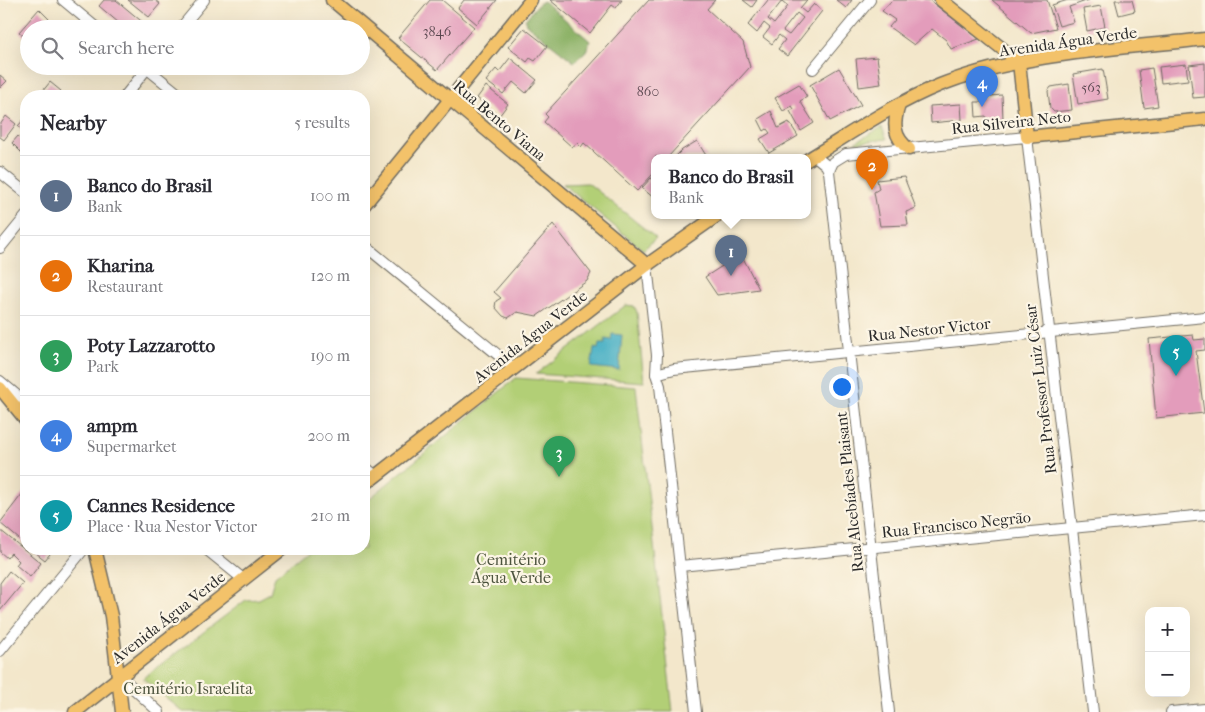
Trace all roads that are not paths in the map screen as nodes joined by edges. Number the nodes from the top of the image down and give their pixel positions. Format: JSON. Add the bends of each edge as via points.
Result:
{"nodes":[{"id":1,"x":63,"y":0,"type":"edge"},
{"id":2,"x":204,"y":0,"type":"edge"},
{"id":3,"x":332,"y":0,"type":"edge"},
{"id":4,"x":531,"y":0,"type":"edge"},
{"id":5,"x":870,"y":0,"type":"edge"},
{"id":6,"x":941,"y":0,"type":"edge"},
{"id":7,"x":87,"y":20,"type":"edge"},
{"id":8,"x":187,"y":20,"type":"edge"},
{"id":9,"x":356,"y":20,"type":"edge"},
{"id":10,"x":370,"y":32,"type":"edge"},
{"id":11,"x":1205,"y":39,"type":"edge"},
{"id":12,"x":1019,"y":62,"type":"junction"},
{"id":13,"x":813,"y":69,"type":"dead end"},
{"id":14,"x":141,"y":75,"type":"edge"},
{"id":15,"x":156,"y":75,"type":"edge"},
{"id":16,"x":130,"y":90,"type":"edge"},
{"id":17,"x":174,"y":90,"type":"edge"},
{"id":18,"x":450,"y":99,"type":"junction"},
{"id":19,"x":899,"y":105,"type":"junction"},
{"id":20,"x":1205,"y":119,"type":"edge"},
{"id":21,"x":1027,"y":137,"type":"junction"},
{"id":22,"x":909,"y":149,"type":"junction"},
{"id":23,"x":811,"y":158,"type":"edge"},
{"id":24,"x":829,"y":171,"type":"junction"},
{"id":25,"x":0,"y":172,"type":"edge"},
{"id":26,"x":20,"y":189,"type":"edge"},
{"id":27,"x":370,"y":198,"type":"edge"},
{"id":28,"x":712,"y":219,"type":"edge"},
{"id":29,"x":20,"y":223,"type":"edge"},
{"id":30,"x":0,"y":248,"type":"edge"},
{"id":31,"x":370,"y":250,"type":"edge"},
{"id":32,"x":647,"y":265,"type":"junction"},
{"id":33,"x":1205,"y":317,"type":"edge"},
{"id":34,"x":1050,"y":332,"type":"junction"},
{"id":35,"x":849,"y":352,"type":"junction"},
{"id":36,"x":514,"y":368,"type":"junction"},
{"id":37,"x":656,"y":374,"type":"junction"},
{"id":38,"x":0,"y":381,"type":"edge"},
{"id":39,"x":0,"y":388,"type":"edge"},
{"id":40,"x":20,"y":398,"type":"edge"},
{"id":41,"x":20,"y":413,"type":"edge"},
{"id":42,"x":370,"y":471,"type":"edge"},
{"id":43,"x":376,"y":476,"type":"junction"},
{"id":44,"x":370,"y":480,"type":"edge"},
{"id":45,"x":1205,"y":515,"type":"edge"},
{"id":46,"x":1072,"y":528,"type":"junction"},
{"id":47,"x":871,"y":547,"type":"junction"},
{"id":48,"x":79,"y":555,"type":"edge"},
{"id":49,"x":97,"y":555,"type":"edge"},
{"id":50,"x":213,"y":555,"type":"edge"},
{"id":51,"x":274,"y":555,"type":"edge"},
{"id":52,"x":680,"y":566,"type":"junction"},
{"id":53,"x":243,"y":579,"type":"junction"},
{"id":54,"x":0,"y":651,"type":"edge"},
{"id":55,"x":119,"y":675,"type":"junction"},
{"id":56,"x":1205,"y":709,"type":"edge"},
{"id":57,"x":75,"y":712,"type":"edge"},
{"id":58,"x":122,"y":712,"type":"edge"},
{"id":59,"x":158,"y":712,"type":"edge"},
{"id":60,"x":696,"y":712,"type":"edge"},
{"id":61,"x":889,"y":712,"type":"edge"},
{"id":62,"x":1093,"y":712,"type":"edge"},
{"id":63,"x":1171,"y":712,"type":"edge"}],
"edges":[{"from":1,"to":7,"type":"street"},
{"from":2,"to":8,"type":"street"},
{"from":3,"to":9,"type":"main road","name":"Rua Bento Viana"},
{"from":4,"to":18,"type":"main road"},
{"from":5,"to":13,"type":"street"},
{"from":6,"to":12,"type":"main road"},
{"from":10,"to":18,"type":"main road","name":"Rua Bento Viana"},
{"from":11,"to":12,"type":"main road","name":"Avenida Água Verde"},
{"from":12,"to":19,"type":"main road","name":"Avenida Água Verde","via":[[952,80]]},
{"from":12,"to":21,"type":"main road","name":"Rua Professor Luiz César"},
{"from":14,"to":16,"type":"street"},
{"from":15,"to":17,"type":"street"},
{"from":18,"to":27,"type":"main road"},
{"from":18,"to":32,"type":"main road","name":"Rua Bento Viana"},
{"from":19,"to":22,"type":"main road","via":[[895,118],[896,133]]},
{"from":19,"to":23,"type":"main road","name":"Avenida Água Verde"},
{"from":20,"to":21,"type":"main road","name":"Rua Silveira Neto"},
{"from":21,"to":22,"type":"street","name":"Rua Silveira Neto"},
{"from":21,"to":34,"type":"street","name":"Rua Professor Luiz César"},
{"from":22,"to":24,"type":"street","name":"Rua Silveira Neto","via":[[846,154],[833,162]]},
{"from":23,"to":24,"type":"street","via":[[826,165]]},
{"from":24,"to":35,"type":"street","name":"Rua Alcebíades Plaisant"},
{"from":25,"to":26,"type":"street"},
{"from":28,"to":32,"type":"main road","name":"Avenida Água Verde"},
{"from":29,"to":30,"type":"street"},
{"from":31,"to":36,"type":"street"},
{"from":32,"to":36,"type":"main road","name":"Avenida Água Verde"},
{"from":32,"to":37,"type":"street","via":[[657,355]]},
{"from":33,"to":34,"type":"street","name":"Rua Nestor Victor"},
{"from":34,"to":35,"type":"street","name":"Rua Nestor Victor"},
{"from":34,"to":46,"type":"street","name":"Rua Professor Luiz César"},
{"from":35,"to":37,"type":"street","name":"Rua Nestor Victor","via":[[674,369]]},
{"from":35,"to":47,"type":"street","name":"Rua Alcebíades Plaisant"},
{"from":36,"to":43,"type":"main road","name":"Avenida Água Verde"},
{"from":37,"to":52,"type":"street"},
{"from":38,"to":40,"type":"street"},
{"from":39,"to":41,"type":"main road"},
{"from":42,"to":43,"type":"street"},
{"from":43,"to":44,"type":"main road","name":"Avenida Água Verde"},
{"from":45,"to":46,"type":"street","name":"Rua Francisco Negrão"},
{"from":46,"to":47,"type":"street","name":"Rua Francisco Negrão"},
{"from":46,"to":62,"type":"street","name":"Rua Professor Luiz César"},
{"from":47,"to":52,"type":"street","name":"Rua Francisco Negrão"},
{"from":47,"to":61,"type":"street","name":"Rua Alcebíades Plaisant"},
{"from":48,"to":54,"type":"street"},
{"from":49,"to":55,"type":"main road","via":[[107,593]]},
{"from":50,"to":53,"type":"street"},
{"from":51,"to":53,"type":"main road","name":"Avenida Água Verde"},
{"from":52,"to":60,"type":"street"},
{"from":53,"to":55,"type":"main road","name":"Avenida Água Verde"},
{"from":55,"to":57,"type":"main road","name":"Avenida Água Verde"},
{"from":55,"to":58,"type":"main road"},
{"from":55,"to":59,"type":"street"},
{"from":56,"to":63,"type":"street"}]}
